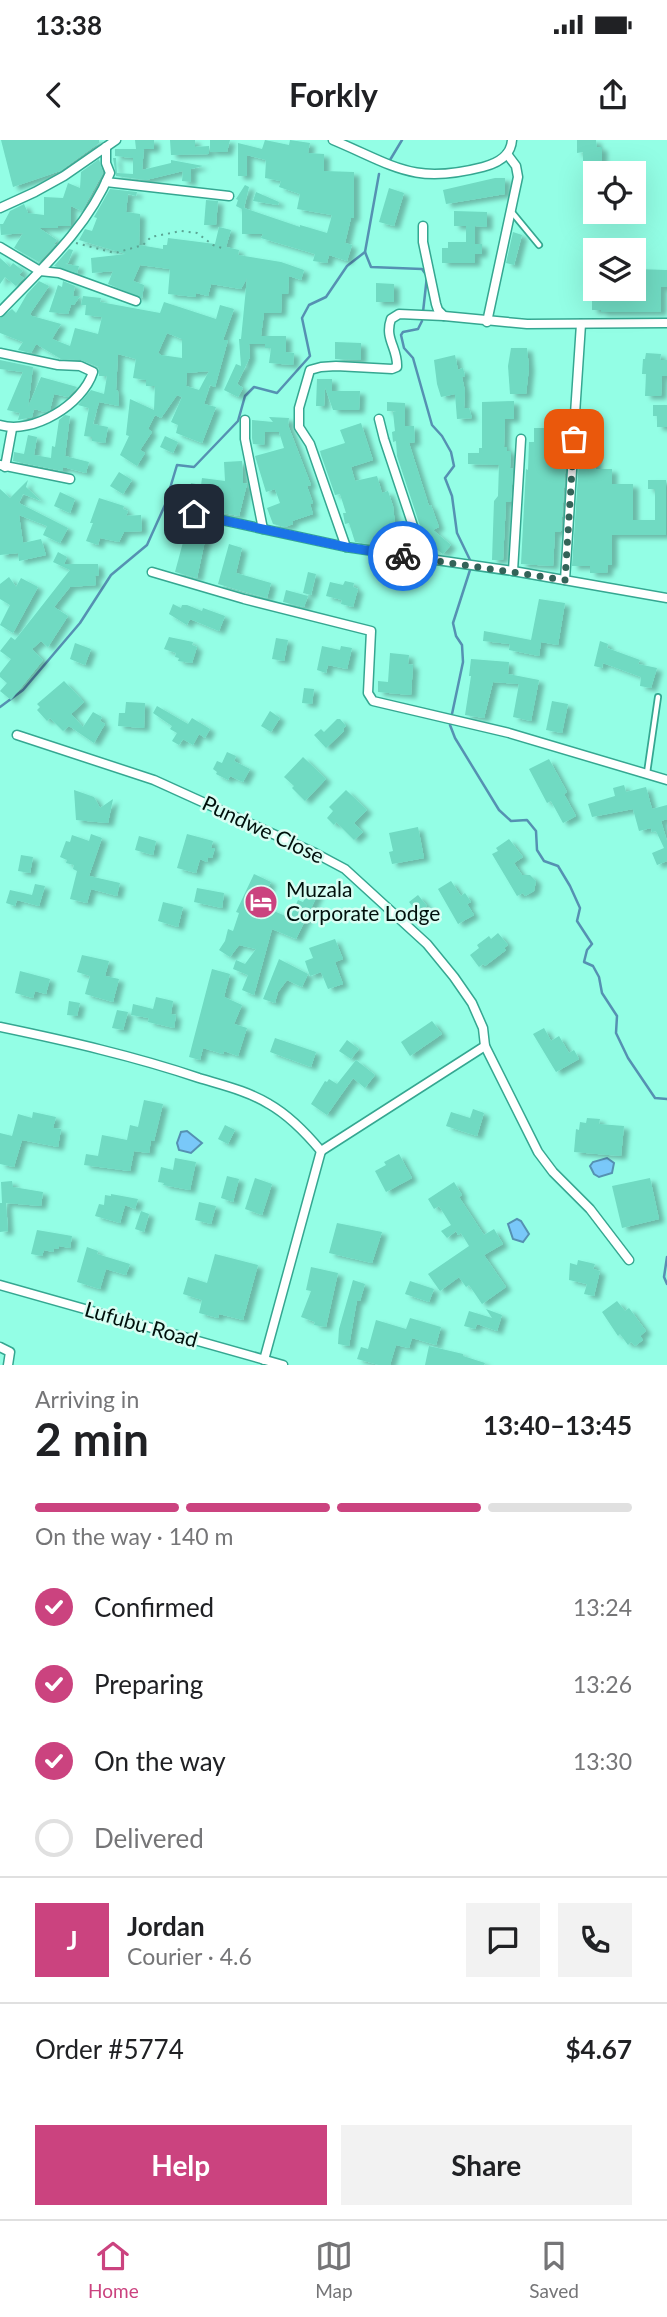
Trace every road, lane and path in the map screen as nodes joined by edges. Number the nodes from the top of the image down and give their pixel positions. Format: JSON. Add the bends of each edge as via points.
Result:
{"nodes":[{"id":1,"x":116,"y":140,"type":"edge"},
{"id":2,"x":333,"y":140,"type":"edge"},
{"id":3,"x":512,"y":140,"type":"edge"},
{"id":4,"x":106,"y":147,"type":"junction"},
{"id":5,"x":507,"y":154,"type":"junction"},
{"id":6,"x":107,"y":182,"type":"junction"},
{"id":7,"x":229,"y":196,"type":"dead end"},
{"id":8,"x":0,"y":208,"type":"edge"},
{"id":9,"x":511,"y":211,"type":"junction"},
{"id":10,"x":423,"y":226,"type":"dead end"},
{"id":11,"x":69,"y":241,"type":"junction"},
{"id":12,"x":539,"y":244,"type":"dead end"},
{"id":13,"x":0,"y":247,"type":"edge"},
{"id":14,"x":225,"y":249,"type":"dead end"},
{"id":15,"x":40,"y":271,"type":"junction"},
{"id":16,"x":136,"y":301,"type":"dead end"},
{"id":17,"x":0,"y":312,"type":"edge"},
{"id":18,"x":444,"y":316,"type":"junction"},
{"id":19,"x":487,"y":322,"type":"junction"},
{"id":20,"x":667,"y":323,"type":"edge"},
{"id":21,"x":581,"y":324,"type":"junction"},
{"id":22,"x":0,"y":353,"type":"edge"},
{"id":23,"x":575,"y":414,"type":"dead end"},
{"id":24,"x":379,"y":419,"type":"dead end"},
{"id":25,"x":245,"y":420,"type":"dead end"},
{"id":26,"x":0,"y":425,"type":"edge"},
{"id":27,"x":12,"y":429,"type":"junction"},
{"id":28,"x":522,"y":439,"type":"dead end"},
{"id":29,"x":574,"y":439,"type":"dead end"},
{"id":30,"x":3,"y":466,"type":"edge"},
{"id":31,"x":70,"y":479,"type":"dead end"},
{"id":32,"x":171,"y":509,"type":"dead end"},
{"id":33,"x":263,"y":529,"type":"junction"},
{"id":34,"x":346,"y":547,"type":"junction"},
{"id":35,"x":424,"y":559,"type":"junction"},
{"id":36,"x":513,"y":571,"type":"junction"},
{"id":37,"x":152,"y":572,"type":"dead end"},
{"id":38,"x":565,"y":580,"type":"junction"},
{"id":39,"x":667,"y":598,"type":"edge"},
{"id":40,"x":658,"y":697,"type":"dead end"},
{"id":41,"x":17,"y":734,"type":"dead end"},
{"id":42,"x":647,"y":773,"type":"junction"},
{"id":43,"x":667,"y":780,"type":"edge"},
{"id":44,"x":0,"y":1027,"type":"edge"},
{"id":45,"x":485,"y":1046,"type":"junction"},
{"id":46,"x":321,"y":1151,"type":"junction"},
{"id":47,"x":629,"y":1260,"type":"dead end"},
{"id":48,"x":0,"y":1284,"type":"edge"},
{"id":49,"x":0,"y":1347,"type":"edge"},
{"id":50,"x":264,"y":1360,"type":"junction"},
{"id":51,"x":8,"y":1365,"type":"edge"},
{"id":52,"x":283,"y":1365,"type":"edge"}],
"edges":[{"from":1,"to":4,"type":"street"},
{"from":2,"to":5,"type":"street","via":[[395,168],[438,176],[492,164]]},
{"from":3,"to":5,"type":"street"},
{"from":4,"to":6,"type":"street"},
{"from":4,"to":8,"type":"street","via":[[64,176]]},
{"from":5,"to":9,"type":"street","via":[[518,172]]},
{"from":6,"to":7,"type":"street"},
{"from":6,"to":11,"type":"street"},
{"from":9,"to":12,"type":"lane"},
{"from":9,"to":19,"type":"street"},
{"from":10,"to":18,"type":"street","via":[[436,304]]},
{"from":11,"to":14,"type":"path","via":[[115,253],[143,245],[151,237],[181,231],[197,233]]},
{"from":11,"to":15,"type":"street"},
{"from":13,"to":15,"type":"street"},
{"from":15,"to":16,"type":"street","via":[[59,273]]},
{"from":15,"to":17,"type":"street"},
{"from":18,"to":19,"type":"street"},
{"from":18,"to":34,"type":"street","via":[[399,314],[391,319],[387,330],[397,367],[310,370],[299,408],[299,427],[310,444]]},
{"from":19,"to":21,"type":"street"},
{"from":20,"to":21,"type":"street"},
{"from":21,"to":23,"type":"street"},
{"from":22,"to":27,"type":"street","via":[[93,372],[82,394],[61,409],[40,422]]},
{"from":24,"to":35,"type":"street"},
{"from":25,"to":33,"type":"street"},
{"from":26,"to":27,"type":"street"},
{"from":27,"to":30,"type":"street"},
{"from":28,"to":36,"type":"street"},
{"from":29,"to":38,"type":"street"},
{"from":30,"to":31,"type":"street"},
{"from":32,"to":33,"type":"street"},
{"from":33,"to":34,"type":"street"},
{"from":34,"to":35,"type":"street"},
{"from":35,"to":36,"type":"street"},
{"from":36,"to":38,"type":"street"},
{"from":37,"to":42,"type":"street","via":[[371,631],[368,692],[373,701],[509,733]]},
{"from":38,"to":39,"type":"street"},
{"from":40,"to":42,"type":"lane"},
{"from":41,"to":45,"type":"street","name":"Pundwe Close","via":[[154,780],[345,869],[427,944],[454,977],[472,1003]]},
{"from":42,"to":43,"type":"street"},
{"from":44,"to":46,"type":"street","via":[[167,1067],[243,1092],[285,1114]]},
{"from":45,"to":46,"type":"street"},
{"from":45,"to":47,"type":"street","name":"Pundwe Close","via":[[538,1152]]},
{"from":46,"to":50,"type":"street"},
{"from":48,"to":50,"type":"street","name":"Lufubu Road"},
{"from":49,"to":51,"type":"street","via":[[10,1352]]},
{"from":50,"to":52,"type":"street","name":"Lufubu Road"}]}
